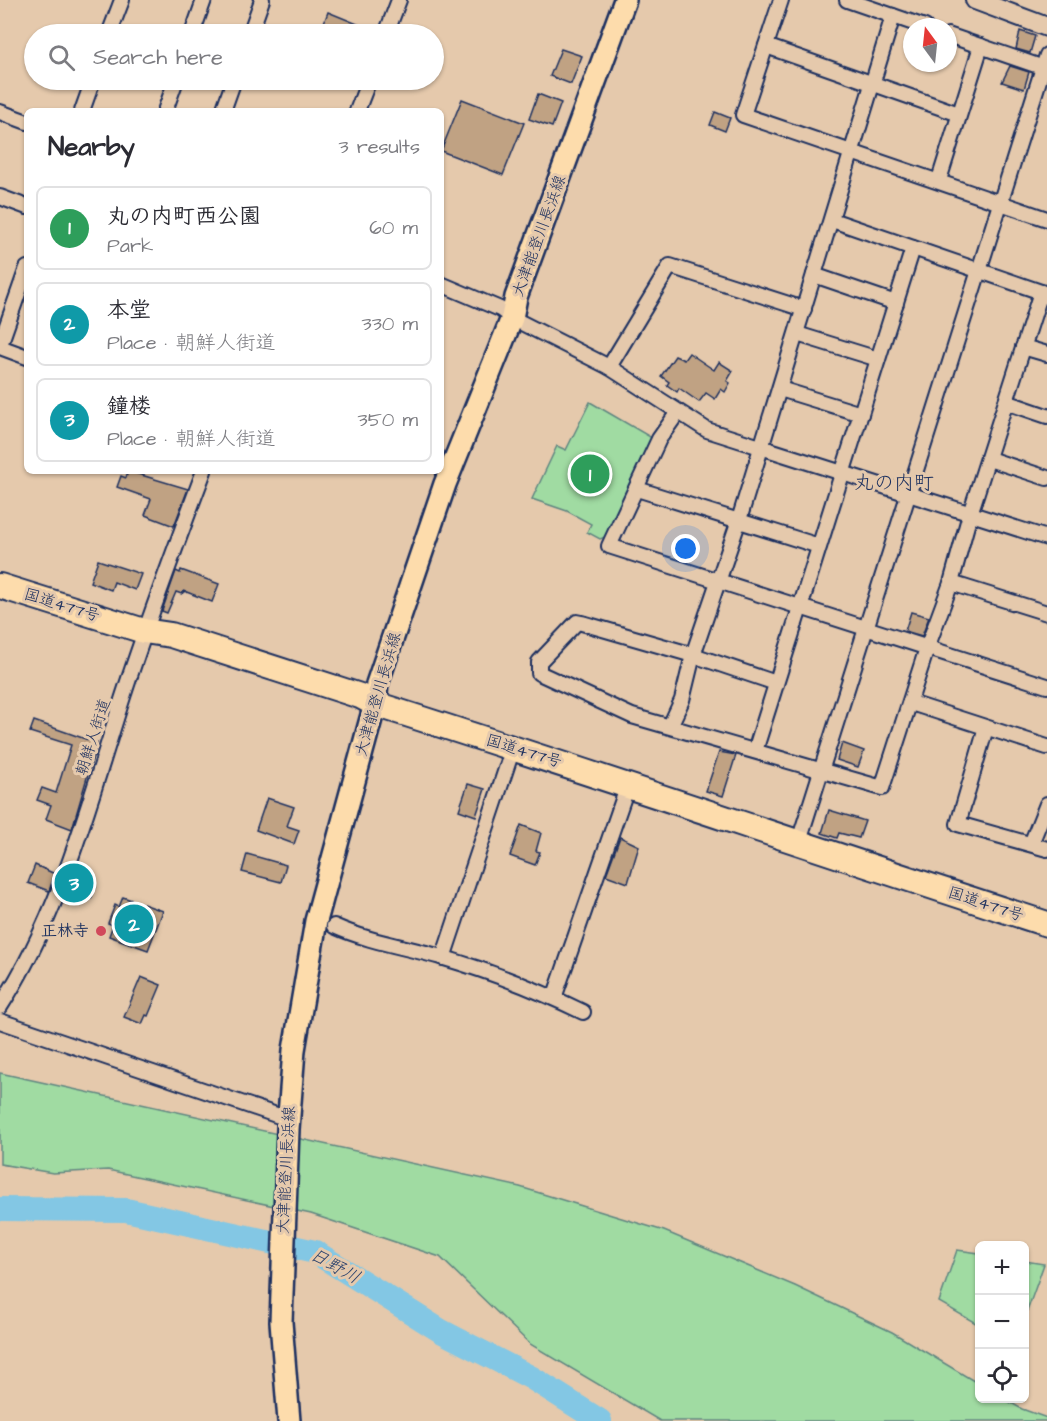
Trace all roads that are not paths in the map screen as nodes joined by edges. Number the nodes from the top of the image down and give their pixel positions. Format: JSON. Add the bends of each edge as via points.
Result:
{"nodes":[{"id":1,"x":122,"y":0,"type":"edge"},
{"id":2,"x":204,"y":0,"type":"edge"},
{"id":3,"x":262,"y":0,"type":"edge"},
{"id":4,"x":399,"y":0,"type":"edge"},
{"id":5,"x":625,"y":0,"type":"edge"},
{"id":6,"x":781,"y":0,"type":"edge"},
{"id":7,"x":847,"y":0,"type":"edge"},
{"id":8,"x":975,"y":0,"type":"edge"},
{"id":9,"x":893,"y":16,"type":"junction"},
{"id":10,"x":903,"y":19,"type":"edge"},
{"id":11,"x":113,"y":24,"type":"edge"},
{"id":12,"x":196,"y":24,"type":"edge"},
{"id":13,"x":254,"y":24,"type":"edge"},
{"id":14,"x":390,"y":24,"type":"edge"},
{"id":15,"x":1047,"y":27,"type":"edge"},
{"id":16,"x":957,"y":38,"type":"edge"},
{"id":17,"x":766,"y":46,"type":"junction"},
{"id":18,"x":981,"y":46,"type":"junction"},
{"id":19,"x":1046,"y":64,"type":"edge"},
{"id":20,"x":873,"y":84,"type":"junction"},
{"id":21,"x":89,"y":90,"type":"edge"},
{"id":22,"x":172,"y":90,"type":"edge"},
{"id":23,"x":230,"y":90,"type":"edge"},
{"id":24,"x":365,"y":90,"type":"edge"},
{"id":25,"x":83,"y":108,"type":"edge"},
{"id":26,"x":166,"y":108,"type":"edge"},
{"id":27,"x":224,"y":108,"type":"edge"},
{"id":28,"x":358,"y":108,"type":"edge"},
{"id":29,"x":0,"y":112,"type":"edge"},
{"id":30,"x":959,"y":114,"type":"junction"},
{"id":31,"x":24,"y":121,"type":"edge"},
{"id":32,"x":853,"y":153,"type":"junction"},
{"id":33,"x":939,"y":180,"type":"junction"},
{"id":34,"x":0,"y":197,"type":"edge"},
{"id":35,"x":1000,"y":202,"type":"junction"},
{"id":36,"x":24,"y":206,"type":"edge"},
{"id":37,"x":1047,"y":219,"type":"edge"},
{"id":38,"x":832,"y":220,"type":"junction"},
{"id":39,"x":914,"y":248,"type":"junction"},
{"id":40,"x":980,"y":269,"type":"junction"},
{"id":41,"x":814,"y":275,"type":"junction"},
{"id":42,"x":24,"y":277,"type":"edge"},
{"id":43,"x":444,"y":285,"type":"edge"},
{"id":44,"x":1044,"y":293,"type":"edge"},
{"id":45,"x":896,"y":303,"type":"junction"},
{"id":46,"x":804,"y":309,"type":"junction"},
{"id":47,"x":512,"y":318,"type":"junction"},
{"id":48,"x":797,"y":334,"type":"junction"},
{"id":49,"x":0,"y":346,"type":"edge"},
{"id":50,"x":1023,"y":347,"type":"junction"},
{"id":51,"x":1047,"y":354,"type":"edge"},
{"id":52,"x":24,"y":356,"type":"edge"},
{"id":53,"x":878,"y":359,"type":"junction"},
{"id":54,"x":609,"y":367,"type":"junction"},
{"id":55,"x":780,"y":389,"type":"junction"},
{"id":56,"x":1006,"y":402,"type":"junction"},
{"id":57,"x":678,"y":412,"type":"junction"},
{"id":58,"x":861,"y":414,"type":"junction"},
{"id":59,"x":1047,"y":416,"type":"edge"},
{"id":60,"x":760,"y":448,"type":"junction"},
{"id":61,"x":989,"y":459,"type":"junction"},
{"id":62,"x":203,"y":474,"type":"edge"},
{"id":63,"x":843,"y":475,"type":"junction"},
{"id":64,"x":1047,"y":478,"type":"edge"},
{"id":65,"x":638,"y":489,"type":"junction"},
{"id":66,"x":909,"y":494,"type":"junction"},
{"id":67,"x":970,"y":514,"type":"junction"},
{"id":68,"x":739,"y":520,"type":"junction"},
{"id":69,"x":1047,"y":538,"type":"edge"},
{"id":70,"x":819,"y":546,"type":"junction"},
{"id":71,"x":718,"y":581,"type":"junction"},
{"id":72,"x":951,"y":583,"type":"junction"},
{"id":73,"x":0,"y":586,"type":"edge"},
{"id":74,"x":801,"y":609,"type":"junction"},
{"id":75,"x":1047,"y":613,"type":"edge"},
{"id":76,"x":866,"y":629,"type":"junction"},
{"id":77,"x":144,"y":632,"type":"junction"},
{"id":78,"x":927,"y":648,"type":"junction"},
{"id":79,"x":693,"y":655,"type":"junction"},
{"id":80,"x":776,"y":683,"type":"junction"},
{"id":81,"x":1047,"y":686,"type":"edge"},
{"id":82,"x":911,"y":703,"type":"junction"},
{"id":83,"x":375,"y":704,"type":"junction"},
{"id":84,"x":670,"y":726,"type":"junction"},
{"id":85,"x":986,"y":728,"type":"junction"},
{"id":86,"x":1047,"y":747,"type":"edge"},
{"id":87,"x":513,"y":748,"type":"junction"},
{"id":88,"x":756,"y":750,"type":"junction"},
{"id":89,"x":822,"y":771,"type":"junction"},
{"id":90,"x":628,"y":785,"type":"junction"},
{"id":91,"x":1047,"y":804,"type":"edge"},
{"id":92,"x":798,"y":844,"type":"junction"},
{"id":93,"x":1032,"y":844,"type":"junction"},
{"id":94,"x":1047,"y":849,"type":"edge"},
{"id":95,"x":1047,"y":924,"type":"edge"},
{"id":96,"x":334,"y":926,"type":"dead end"},
{"id":97,"x":443,"y":958,"type":"junction"},
{"id":98,"x":554,"y":998,"type":"junction"},
{"id":99,"x":0,"y":1007,"type":"edge"},
{"id":100,"x":583,"y":1012,"type":"dead end"},
{"id":101,"x":0,"y":1021,"type":"edge"},
{"id":102,"x":288,"y":1124,"type":"junction"},
{"id":103,"x":289,"y":1421,"type":"edge"}],
"edges":[{"from":1,"to":11,"type":"street"},
{"from":2,"to":12,"type":"street"},
{"from":3,"to":13,"type":"street"},
{"from":4,"to":14,"type":"street"},
{"from":5,"to":47,"type":"main road","name":"大津能登川長浜線","via":[[516,297]]},
{"from":6,"to":17,"type":"street"},
{"from":7,"to":9,"type":"street"},
{"from":8,"to":15,"type":"street"},
{"from":9,"to":10,"type":"street"},
{"from":9,"to":20,"type":"street"},
{"from":16,"to":18,"type":"street"},
{"from":17,"to":20,"type":"street"},
{"from":17,"to":32,"type":"street","via":[[743,115]]},
{"from":18,"to":19,"type":"street"},
{"from":18,"to":30,"type":"street"},
{"from":19,"to":35,"type":"street"},
{"from":20,"to":30,"type":"street"},
{"from":20,"to":32,"type":"street"},
{"from":21,"to":25,"type":"street"},
{"from":22,"to":26,"type":"street"},
{"from":23,"to":27,"type":"street"},
{"from":24,"to":28,"type":"street"},
{"from":29,"to":31,"type":"street"},
{"from":30,"to":33,"type":"street"},
{"from":32,"to":33,"type":"street"},
{"from":32,"to":38,"type":"street"},
{"from":33,"to":35,"type":"street"},
{"from":34,"to":36,"type":"street"},
{"from":35,"to":37,"type":"street"},
{"from":35,"to":40,"type":"street"},
{"from":38,"to":39,"type":"street"},
{"from":38,"to":41,"type":"street"},
{"from":39,"to":40,"type":"street"},
{"from":39,"to":45,"type":"street"},
{"from":40,"to":44,"type":"street"},
{"from":40,"to":66,"type":"street"},
{"from":41,"to":45,"type":"street"},
{"from":41,"to":46,"type":"street"},
{"from":42,"to":49,"type":"street"},
{"from":43,"to":47,"type":"street"},
{"from":44,"to":50,"type":"street"},
{"from":45,"to":53,"type":"street"},
{"from":46,"to":48,"type":"street"},
{"from":46,"to":54,"type":"street","via":[[670,266]]},
{"from":47,"to":54,"type":"street"},
{"from":47,"to":83,"type":"main road","name":"大津能登川長浜線","via":[[445,484],[377,684]]},
{"from":48,"to":53,"type":"street"},
{"from":48,"to":55,"type":"street"},
{"from":49,"to":52,"type":"street"},
{"from":50,"to":51,"type":"street"},
{"from":50,"to":56,"type":"street"},
{"from":53,"to":58,"type":"street"},
{"from":54,"to":57,"type":"street"},
{"from":55,"to":58,"type":"street"},
{"from":55,"to":60,"type":"street"},
{"from":56,"to":59,"type":"street"},
{"from":56,"to":61,"type":"street"},
{"from":57,"to":60,"type":"street","via":[[707,430]]},
{"from":57,"to":65,"type":"street","via":[[659,439]]},
{"from":58,"to":63,"type":"street"},
{"from":60,"to":63,"type":"street"},
{"from":60,"to":68,"type":"street"},
{"from":61,"to":64,"type":"street"},
{"from":61,"to":67,"type":"street"},
{"from":62,"to":77,"type":"street","name":"朝鮮人街道"},
{"from":63,"to":66,"type":"street"},
{"from":63,"to":70,"type":"street"},
{"from":65,"to":68,"type":"street"},
{"from":65,"to":71,"type":"street","via":[[609,546]]},
{"from":66,"to":67,"type":"street"},
{"from":66,"to":76,"type":"street"},
{"from":67,"to":69,"type":"street"},
{"from":67,"to":72,"type":"street"},
{"from":68,"to":70,"type":"street"},
{"from":68,"to":71,"type":"street"},
{"from":70,"to":74,"type":"street"},
{"from":71,"to":74,"type":"street"},
{"from":71,"to":79,"type":"street"},
{"from":72,"to":75,"type":"street"},
{"from":72,"to":78,"type":"street"},
{"from":73,"to":77,"type":"highway","name":"国道477号"},
{"from":74,"to":76,"type":"street"},
{"from":74,"to":80,"type":"street"},
{"from":76,"to":78,"type":"street"},
{"from":76,"to":89,"type":"street"},
{"from":77,"to":83,"type":"highway","name":"国道477号","via":[[182,639]]},
{"from":77,"to":99,"type":"street","name":"朝鮮人街道","via":[[59,891]]},
{"from":78,"to":81,"type":"street"},
{"from":78,"to":82,"type":"street"},
{"from":79,"to":80,"type":"street"},
{"from":79,"to":84,"type":"street","via":[[682,700]]},
{"from":79,"to":84,"type":"street","via":[[577,622],[539,662],[539,674],[632,716]]},
{"from":80,"to":88,"type":"street"},
{"from":82,"to":85,"type":"street"},
{"from":82,"to":89,"type":"street","via":[[882,788]]},
{"from":83,"to":87,"type":"highway","name":"国道477号"},
{"from":83,"to":102,"type":"main road","name":"大津能登川長浜線","via":[[316,921],[294,1050]]},
{"from":84,"to":88,"type":"street"},
{"from":85,"to":86,"type":"street"},
{"from":85,"to":93,"type":"street","via":[[958,824]]},
{"from":87,"to":90,"type":"highway","name":"国道477号"},
{"from":87,"to":97,"type":"street"},
{"from":88,"to":89,"type":"street"},
{"from":89,"to":92,"type":"street"},
{"from":90,"to":92,"type":"highway","name":"国道477号"},
{"from":90,"to":98,"type":"street"},
{"from":91,"to":93,"type":"street"},
{"from":92,"to":95,"type":"highway","name":"国道477号"},
{"from":93,"to":94,"type":"street"},
{"from":96,"to":97,"type":"street"},
{"from":97,"to":98,"type":"street"},
{"from":98,"to":100,"type":"street"},
{"from":101,"to":102,"type":"street"},
{"from":102,"to":103,"type":"main road","name":"大津能登川長浜線","via":[[281,1322]]}]}
